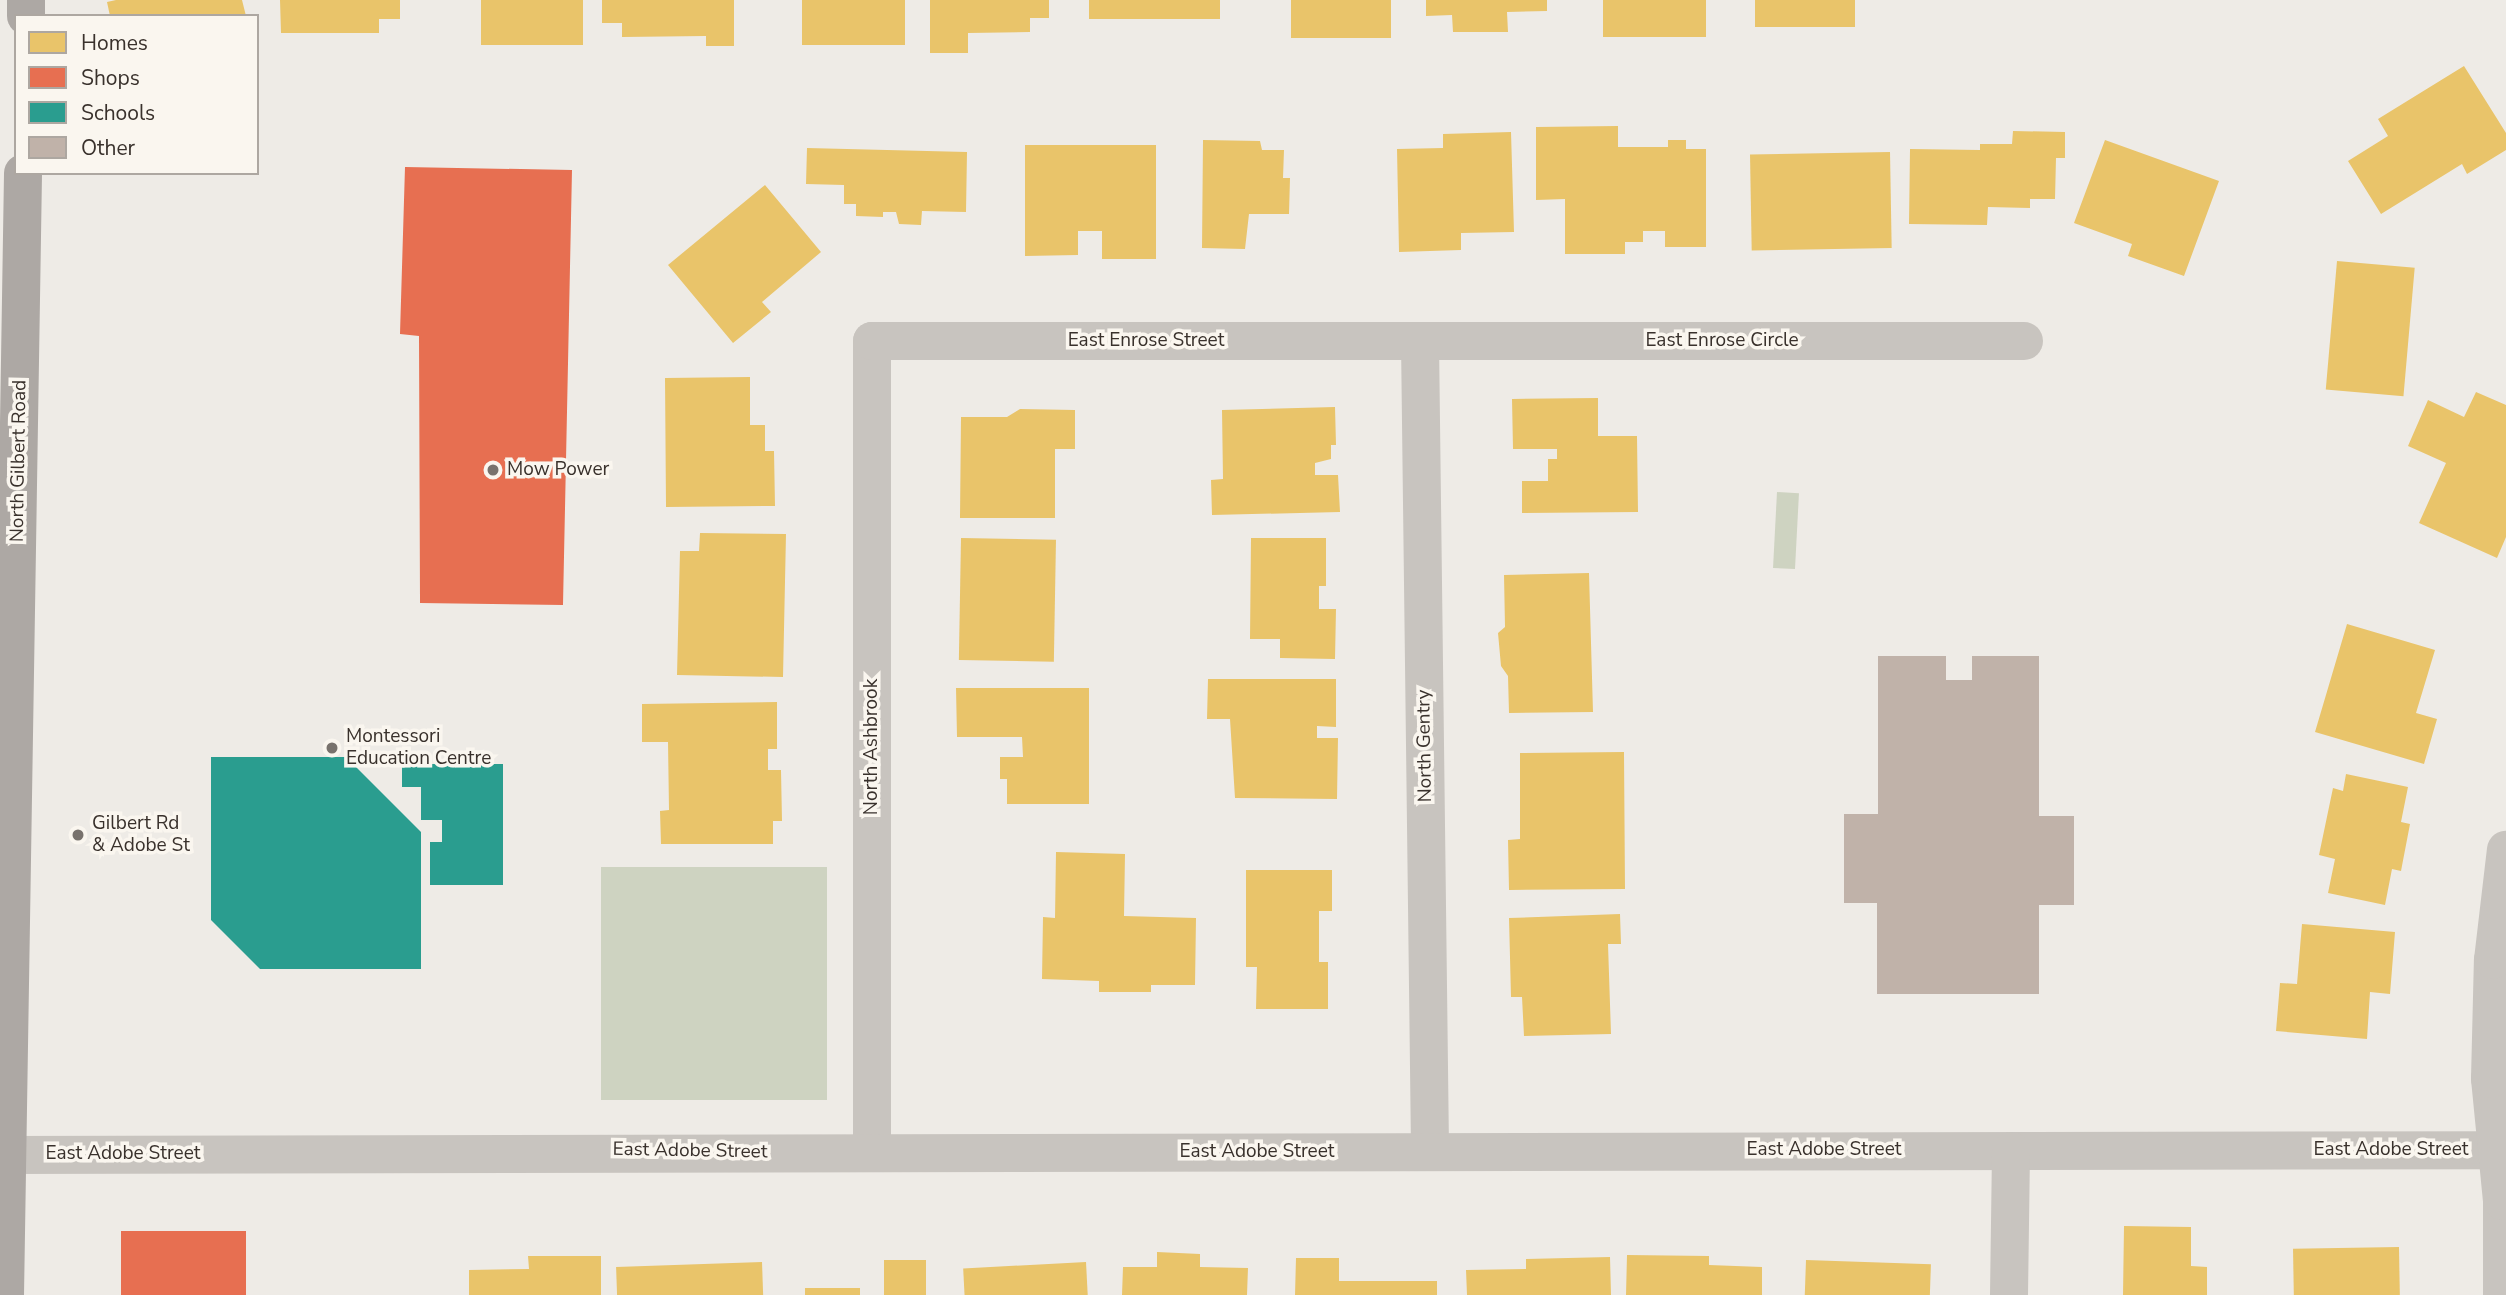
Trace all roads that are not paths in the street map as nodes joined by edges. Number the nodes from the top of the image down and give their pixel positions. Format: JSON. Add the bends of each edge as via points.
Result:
{"nodes":[{"id":1,"x":16,"y":184,"type":"edge"},
{"id":2,"x":872,"y":341,"type":"joint"},
{"id":3,"x":1420,"y":341,"type":"junction"},
{"id":4,"x":2024,"y":341,"type":"dead end"},
{"id":5,"x":2506,"y":850,"type":"edge"},
{"id":6,"x":2501,"y":1150,"type":"edge"},
{"id":7,"x":2011,"y":1151,"type":"junction"},
{"id":8,"x":1430,"y":1152,"type":"junction"},
{"id":9,"x":872,"y":1153,"type":"junction"},
{"id":10,"x":4,"y":1155,"type":"edge"},
{"id":11,"x":5,"y":1295,"type":"edge"},
{"id":12,"x":2008,"y":1295,"type":"edge"},
{"id":13,"x":2502,"y":1295,"type":"edge"}],
"edges":[{"from":1,"to":10,"type":"main road","name":"North Gilbert Road"},
{"from":2,"to":3,"type":"street","name":"East Enrose Street"},
{"from":2,"to":9,"type":"street","name":"North Ashbrook"},
{"from":3,"to":4,"type":"street","name":"East Enrose Circle"},
{"from":3,"to":8,"type":"street","name":"North Gentry"},
{"from":5,"to":6,"type":"street","via":[[2493,960],[2490,1079]]},
{"from":6,"to":7,"type":"street","name":"East Adobe Street"},
{"from":6,"to":13,"type":"street"},
{"from":7,"to":8,"type":"street","name":"East Adobe Street"},
{"from":7,"to":12,"type":"street"},
{"from":8,"to":9,"type":"street","name":"East Adobe Street"},
{"from":9,"to":10,"type":"street","name":"East Adobe Street"},
{"from":10,"to":11,"type":"main road","name":"North Gilbert Road"}]}
